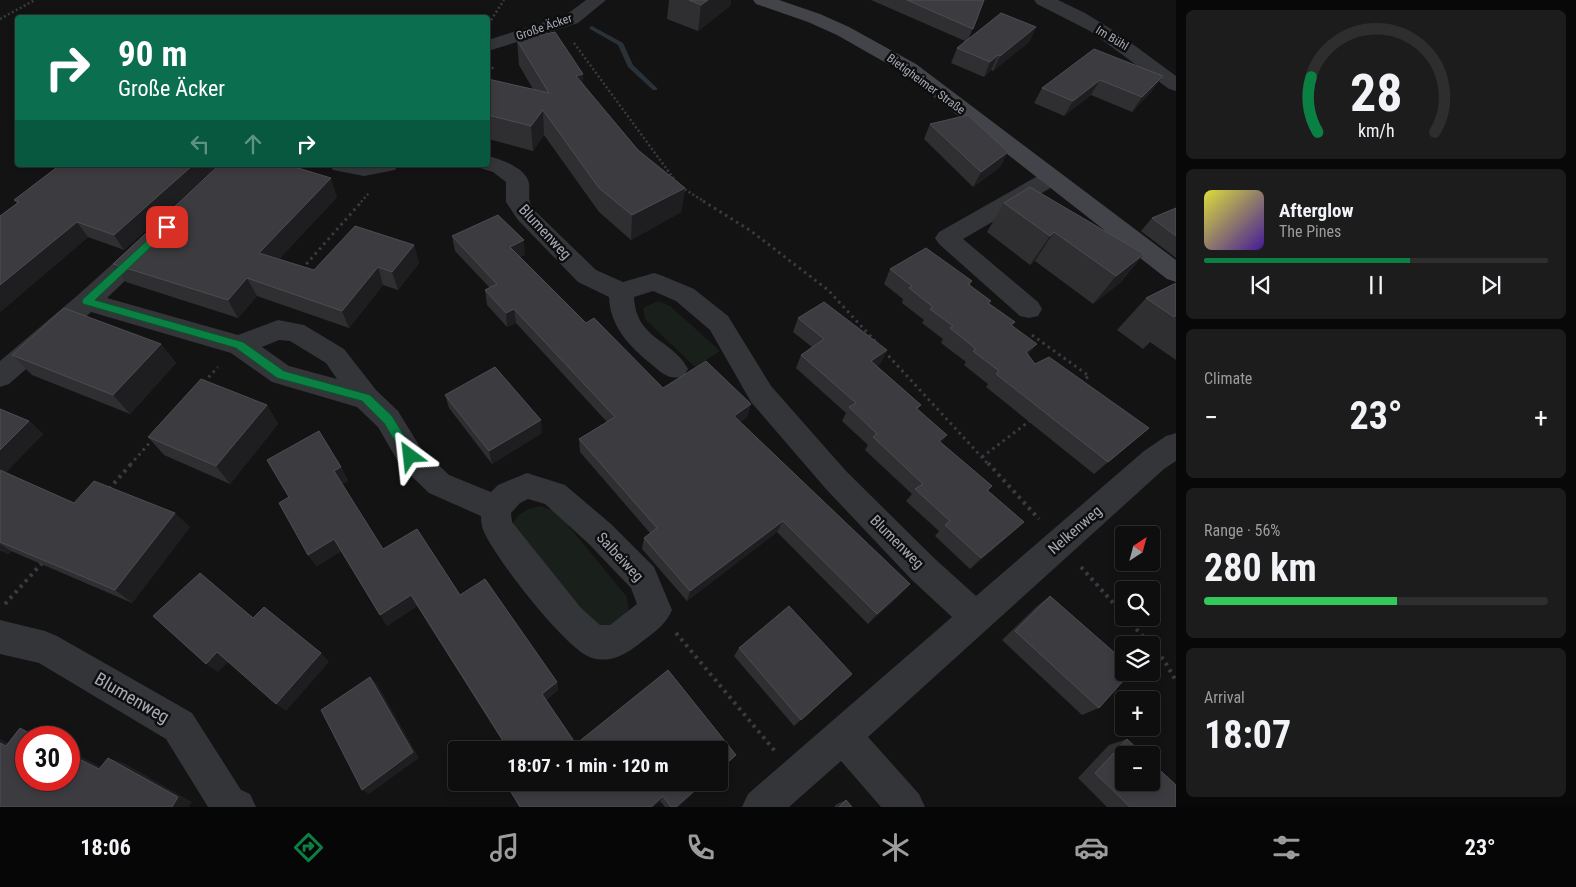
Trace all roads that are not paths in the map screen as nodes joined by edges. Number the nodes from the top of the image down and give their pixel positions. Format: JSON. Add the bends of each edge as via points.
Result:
{"nodes":[{"id":1,"x":597,"y":0,"type":"edge"},
{"id":2,"x":762,"y":0,"type":"edge"},
{"id":3,"x":1043,"y":0,"type":"edge"},
{"id":4,"x":490,"y":45,"type":"edge"},
{"id":5,"x":1176,"y":85,"type":"edge"},
{"id":6,"x":490,"y":164,"type":"edge"},
{"id":7,"x":352,"y":167,"type":"edge"},
{"id":8,"x":379,"y":167,"type":"edge"},
{"id":9,"x":1051,"y":178,"type":"junction"},
{"id":10,"x":164,"y":230,"type":"edge"},
{"id":11,"x":1176,"y":273,"type":"edge"},
{"id":12,"x":621,"y":292,"type":"junction"},
{"id":13,"x":87,"y":302,"type":"junction"},
{"id":14,"x":1029,"y":309,"type":"road end"},
{"id":15,"x":239,"y":345,"type":"junction"},
{"id":16,"x":675,"y":369,"type":"dead end"},
{"id":17,"x":0,"y":376,"type":"edge"},
{"id":18,"x":366,"y":398,"type":"junction"},
{"id":19,"x":1176,"y":445,"type":"edge"},
{"id":20,"x":495,"y":508,"type":"junction"},
{"id":21,"x":976,"y":618,"type":"junction"},
{"id":22,"x":0,"y":637,"type":"edge"},
{"id":23,"x":843,"y":736,"type":"junction"},
{"id":24,"x":230,"y":806,"type":"edge"},
{"id":25,"x":761,"y":807,"type":"edge"},
{"id":26,"x":906,"y":807,"type":"edge"}],
"edges":[{"from":1,"to":4,"type":"street","name":"Große Äcker","via":[[574,18]]},
{"from":2,"to":9,"type":"street","name":"Bietigheimer Straße","via":[[844,30],[909,68]]},
{"from":3,"to":5,"type":"street","name":"Im Bühl","via":[[1129,48]]},
{"from":6,"to":12,"type":"street","name":"Blumenweg","via":[[501,167],[517,180],[517,202],[526,215],[587,276]]},
{"from":7,"to":8,"type":"street","via":[[368,170]]},
{"from":9,"to":11,"type":"street","name":"Bietigheimer Straße"},
{"from":9,"to":14,"type":"street","via":[[947,238]]},
{"from":10,"to":13,"type":"street"},
{"from":12,"to":16,"type":"street","via":[[622,316],[631,330]]},
{"from":12,"to":21,"type":"street","name":"Blumenweg","via":[[654,282],[685,295],[719,323],[761,394],[836,480]]},
{"from":13,"to":15,"type":"street"},
{"from":13,"to":17,"type":"street"},
{"from":15,"to":18,"type":"street","via":[[281,374]]},
{"from":15,"to":18,"type":"street","via":[[278,330],[295,332],[335,356]]},
{"from":18,"to":20,"type":"street","via":[[388,419],[410,456],[439,484]]},
{"from":19,"to":21,"type":"street","name":"Nelkenweg","via":[[1154,460]]},
{"from":20,"to":20,"type":"street","name":"Salbeiweg","via":[[497,527],[517,555],[568,620],[594,642],[616,642],[656,610],[642,578],[600,534],[554,494],[527,486],[509,494]]},
{"from":21,"to":23,"type":"street"},
{"from":22,"to":24,"type":"street","name":"Blumenweg","via":[[45,648],[179,726]]},
{"from":23,"to":25,"type":"street"},
{"from":23,"to":26,"type":"street"}]}
